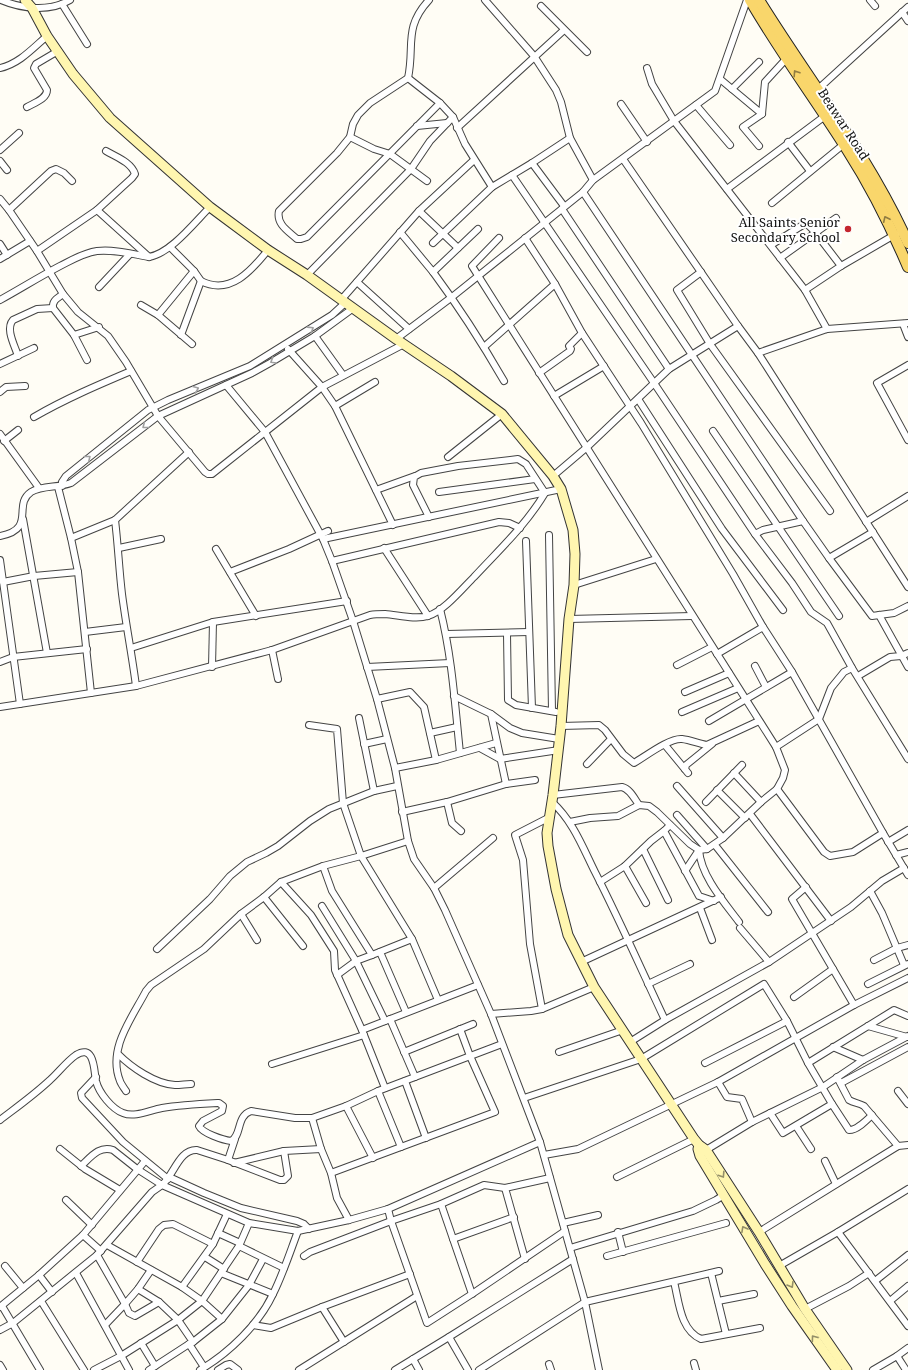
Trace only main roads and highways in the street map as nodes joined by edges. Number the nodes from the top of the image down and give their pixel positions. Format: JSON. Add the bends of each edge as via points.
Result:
{"nodes":[{"id":1,"x":748,"y":0,"type":"edge"},
{"id":2,"x":759,"y":0,"type":"edge"},
{"id":3,"x":814,"y":92,"type":"junction"},
{"id":4,"x":865,"y":171,"type":"junction"},
{"id":5,"x":898,"y":233,"type":"junction"},
{"id":6,"x":908,"y":244,"type":"edge"},
{"id":7,"x":908,"y":267,"type":"edge"}],
"edges":[{"from":3,"to":1,"type":"main road","name":"Beawar Road","one_way":true,"via":[[786,58]]},
{"from":2,"to":3,"type":"main road","name":"Beawar Road"},
{"from":3,"to":4,"type":"main road","name":"Beawar Road"},
{"from":3,"to":4,"type":"main road","name":"Beawar Road","via":[[825,116]]},
{"from":4,"to":5,"type":"main road","name":"Beawar Road"},
{"from":5,"to":6,"type":"main road","name":"Beawar Road"},
{"from":5,"to":7,"type":"main road","name":"Beawar Road"}]}
